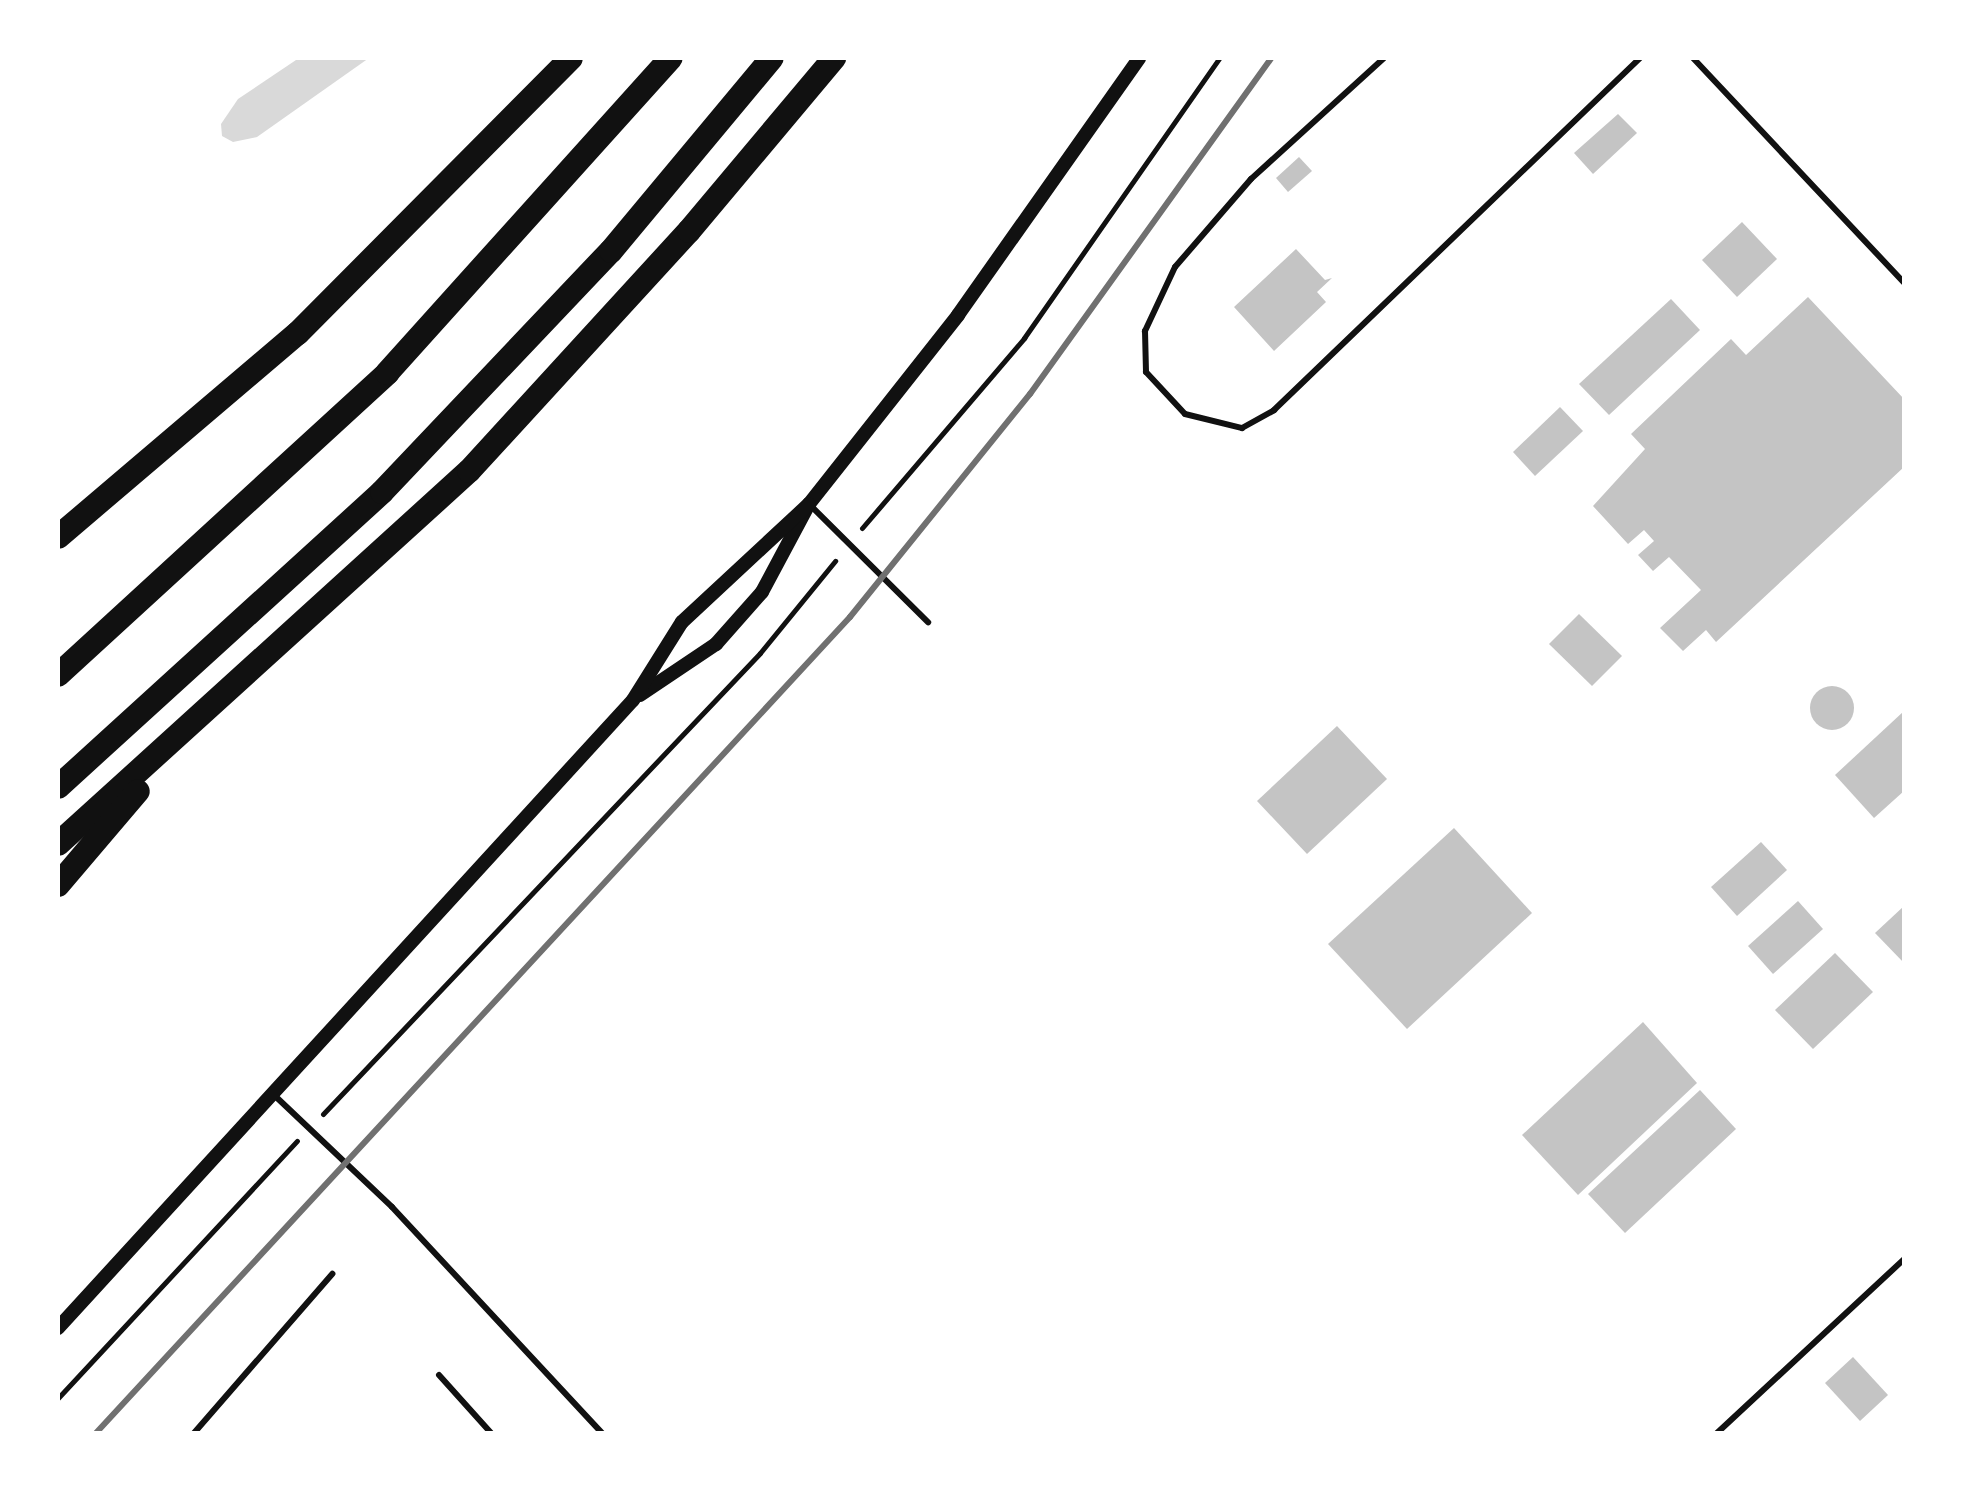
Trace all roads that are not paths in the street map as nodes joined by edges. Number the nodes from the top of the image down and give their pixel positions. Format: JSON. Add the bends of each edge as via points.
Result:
{"nodes":[{"id":1,"x":571,"y":58,"type":"edge"},
{"id":2,"x":671,"y":58,"type":"edge"},
{"id":3,"x":772,"y":58,"type":"edge"},
{"id":4,"x":834,"y":58,"type":"edge"},
{"id":5,"x":1139,"y":58,"type":"edge"},
{"id":6,"x":1384,"y":58,"type":"edge"},
{"id":7,"x":1640,"y":58,"type":"edge"},
{"id":8,"x":1693,"y":58,"type":"edge"},
{"id":9,"x":1904,"y":283,"type":"edge"},
{"id":10,"x":809,"y":504,"type":"junction"},
{"id":11,"x":58,"y":537,"type":"edge"},
{"id":12,"x":928,"y":622,"type":"dead end"},
{"id":13,"x":58,"y":675,"type":"edge"},
{"id":14,"x":633,"y":700,"type":"junction"},
{"id":15,"x":189,"y":732,"type":"junction"},
{"id":16,"x":58,"y":787,"type":"edge"},
{"id":17,"x":58,"y":844,"type":"edge"},
{"id":18,"x":58,"y":885,"type":"edge"},
{"id":19,"x":271,"y":1093,"type":"junction"},
{"id":20,"x":1904,"y":1259,"type":"edge"},
{"id":21,"x":332,"y":1274,"type":"dead end"},
{"id":22,"x":58,"y":1328,"type":"edge"},
{"id":23,"x":439,"y":1375,"type":"dead end"},
{"id":24,"x":194,"y":1433,"type":"edge"},
{"id":25,"x":491,"y":1433,"type":"edge"},
{"id":26,"x":602,"y":1433,"type":"edge"},
{"id":27,"x":1717,"y":1433,"type":"edge"}],
"edges":[{"from":1,"to":11,"type":"highway","via":[[298,333]]},
{"from":2,"to":13,"type":"highway","via":[[387,373],[208,545]]},
{"from":3,"to":16,"type":"highway","via":[[590,275],[404,470]]},
{"from":4,"to":15,"type":"highway","via":[[636,291],[469,471]]},
{"from":5,"to":10,"type":"street","via":[[958,315]]},
{"from":6,"to":7,"type":"lane","via":[[1251,179],[1175,267],[1145,331],[1146,372],[1185,414],[1242,428],[1274,410]]},
{"from":8,"to":9,"type":"lane"},
{"from":10,"to":12,"type":"lane"},
{"from":10,"to":14,"type":"street","via":[[682,622]]},
{"from":10,"to":14,"type":"street","via":[[762,592],[716,644]]},
{"from":14,"to":19,"type":"street"},
{"from":15,"to":17,"type":"highway"},
{"from":15,"to":18,"type":"highway"},
{"from":19,"to":22,"type":"street"},
{"from":19,"to":26,"type":"lane","via":[[310,1127]]},
{"from":20,"to":27,"type":"lane"},
{"from":21,"to":24,"type":"lane"},
{"from":23,"to":25,"type":"lane"}]}
